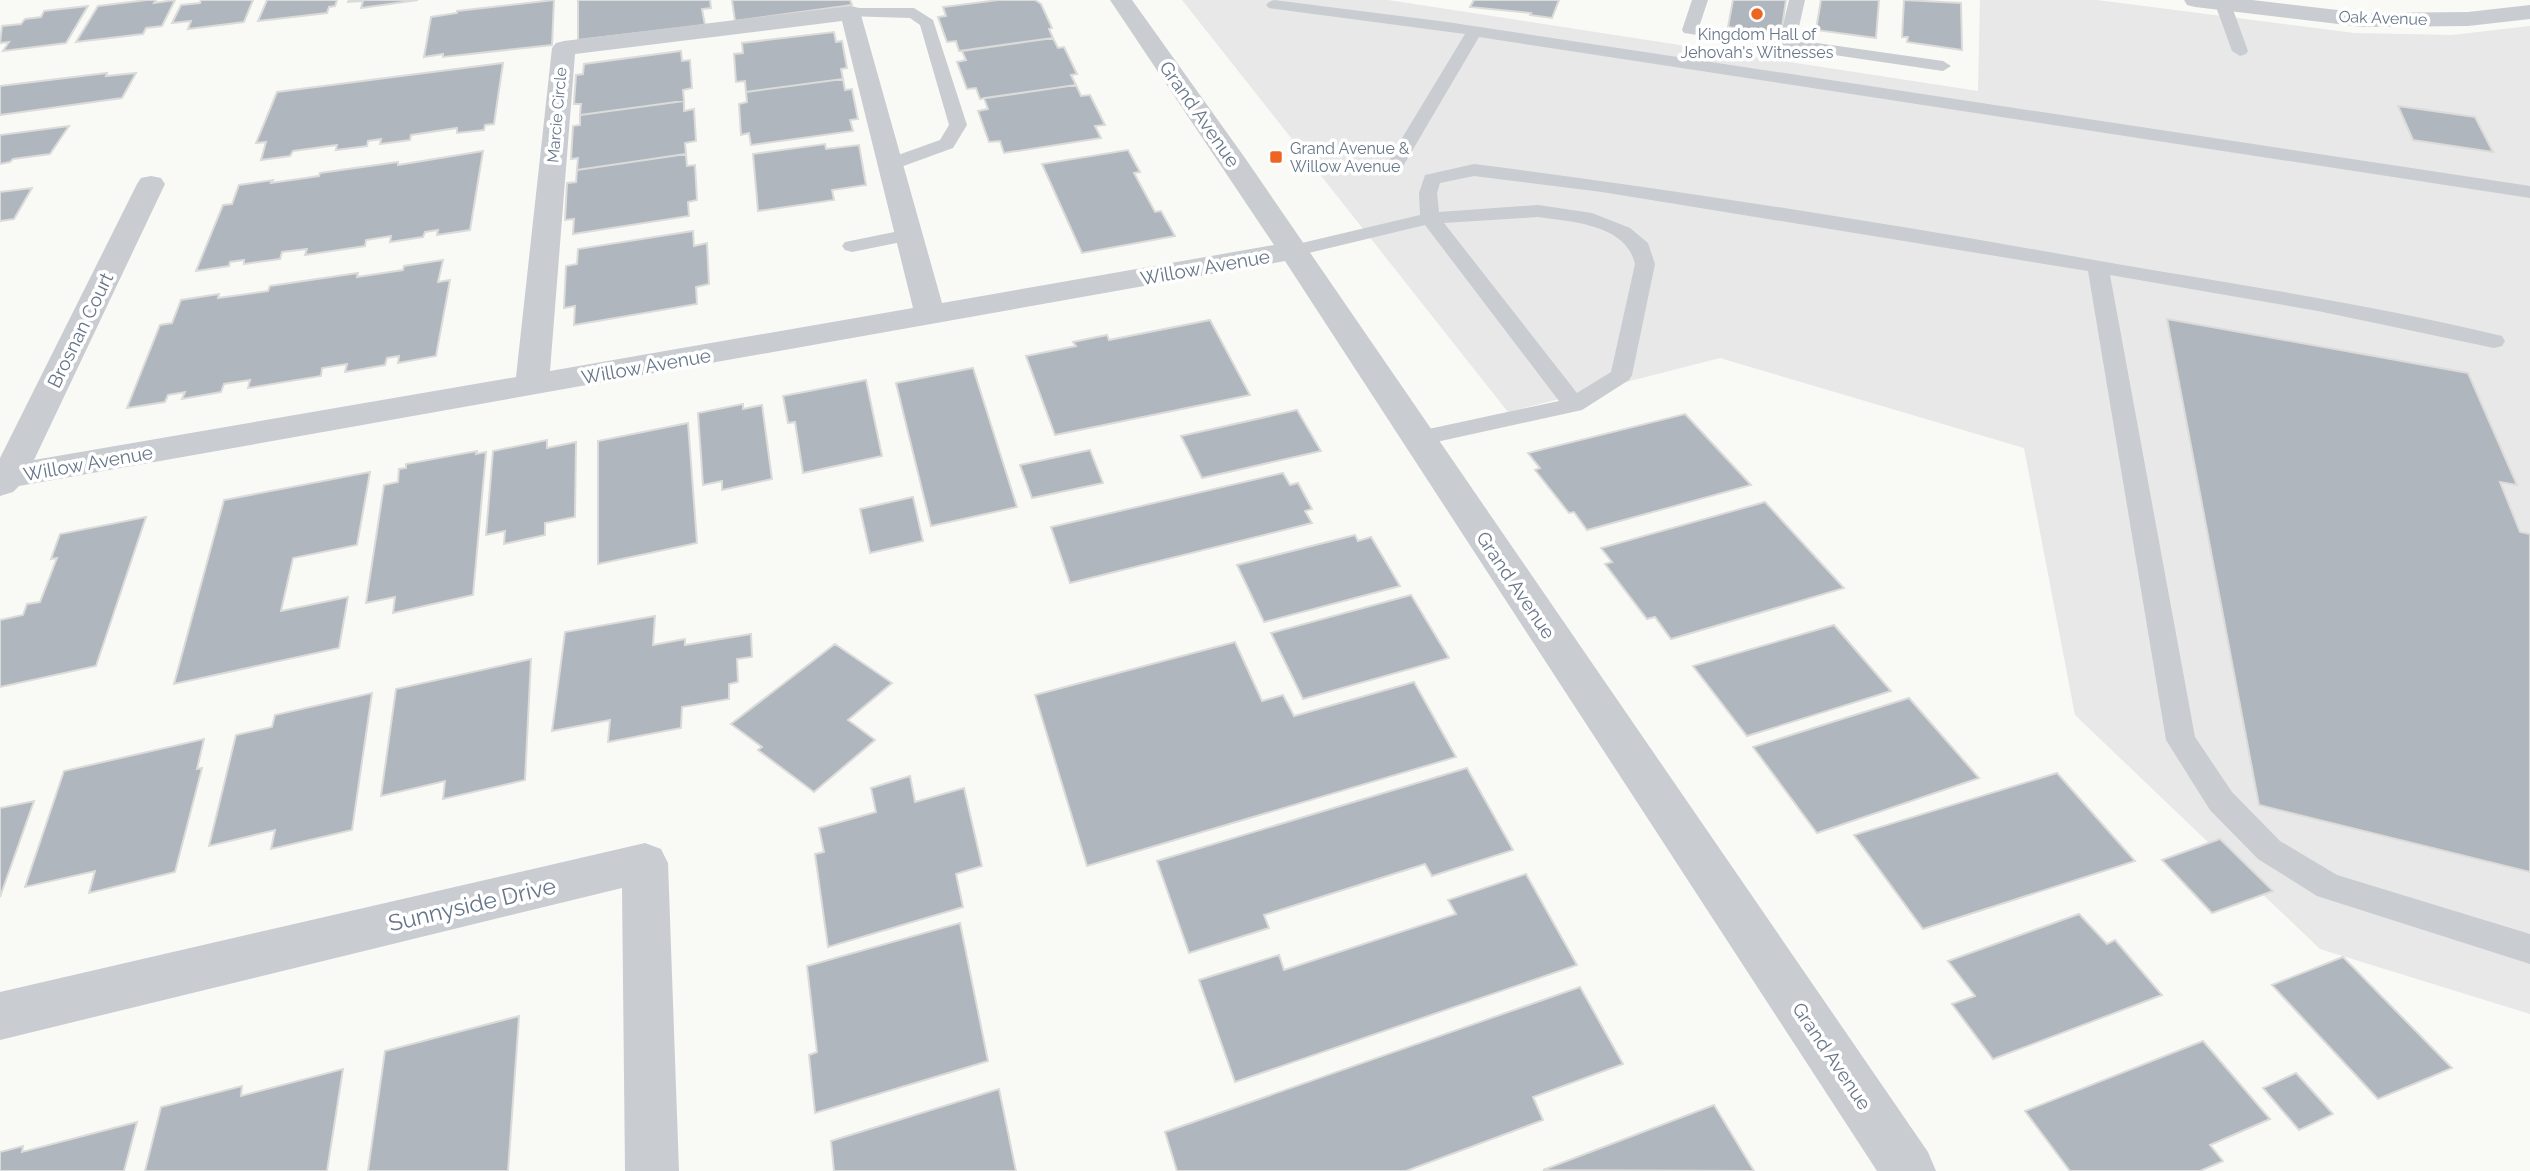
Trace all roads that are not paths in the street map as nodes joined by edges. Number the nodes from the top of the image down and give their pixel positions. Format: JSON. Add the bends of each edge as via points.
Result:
{"nodes":[{"id":1,"x":1121,"y":0,"type":"edge"},
{"id":2,"x":1700,"y":0,"type":"edge"},
{"id":3,"x":1797,"y":0,"type":"edge"},
{"id":4,"x":2195,"y":0,"type":"edge"},
{"id":5,"x":2223,"y":4,"type":"junction"},
{"id":6,"x":1274,"y":5,"type":"dead end"},
{"id":7,"x":2530,"y":12,"type":"edge"},
{"id":8,"x":851,"y":13,"type":"junction"},
{"id":9,"x":1474,"y":32,"type":"junction"},
{"id":10,"x":1787,"y":43,"type":"junction"},
{"id":11,"x":2239,"y":51,"type":"dead end"},
{"id":12,"x":1942,"y":66,"type":"dead end"},
{"id":13,"x":891,"y":164,"type":"junction"},
{"id":14,"x":1392,"y":168,"type":"dead end"},
{"id":15,"x":151,"y":184,"type":"dead end"},
{"id":16,"x":2530,"y":192,"type":"edge"},
{"id":17,"x":1430,"y":218,"type":"junction"},
{"id":18,"x":909,"y":235,"type":"junction"},
{"id":19,"x":852,"y":246,"type":"dead end"},
{"id":20,"x":1292,"y":251,"type":"junction"},
{"id":21,"x":2098,"y":267,"type":"junction"},
{"id":22,"x":930,"y":315,"type":"junction"},
{"id":23,"x":2494,"y":341,"type":"dead end"},
{"id":24,"x":532,"y":386,"type":"junction"},
{"id":25,"x":1574,"y":405,"type":"junction"},
{"id":26,"x":1418,"y":438,"type":"junction"},
{"id":27,"x":3,"y":479,"type":"edge"},
{"id":28,"x":2530,"y":949,"type":"edge"},
{"id":29,"x":0,"y":1016,"type":"edge"},
{"id":30,"x":652,"y":1171,"type":"edge"},
{"id":31,"x":1909,"y":1171,"type":"edge"}],
"edges":[{"from":1,"to":20,"type":"street","name":"Grand Avenue"},
{"from":2,"to":10,"type":"lane","via":[[1690,30]]},
{"from":3,"to":10,"type":"lane"},
{"from":4,"to":5,"type":"street","name":"Oak Avenue"},
{"from":5,"to":7,"type":"street","name":"Oak Avenue","via":[[2363,20],[2417,21]]},
{"from":5,"to":11,"type":"lane"},
{"from":6,"to":9,"type":"lane"},
{"from":8,"to":13,"type":"street"},
{"from":8,"to":13,"type":"lane","name":"Marcie Circle","via":[[914,13],[927,23],[958,125],[947,144]]},
{"from":8,"to":24,"type":"street","name":"Marcie Circle","via":[[564,48]]},
{"from":9,"to":14,"type":"lane"},
{"from":9,"to":16,"type":"lane"},
{"from":10,"to":12,"type":"lane"},
{"from":13,"to":18,"type":"street"},
{"from":15,"to":27,"type":"street","name":"Brosnan Court"},
{"from":17,"to":20,"type":"lane"},
{"from":17,"to":21,"type":"lane","via":[[1432,179],[1474,170],[1602,186]]},
{"from":17,"to":25,"type":"lane"},
{"from":17,"to":25,"type":"lane","via":[[1565,213],[1623,232],[1641,247],[1645,264],[1621,376]]},
{"from":18,"to":19,"type":"lane"},
{"from":18,"to":22,"type":"street"},
{"from":20,"to":22,"type":"street","name":"Willow Avenue"},
{"from":20,"to":26,"type":"street","name":"Grand Avenue"},
{"from":21,"to":23,"type":"lane","via":[[2380,316]]},
{"from":21,"to":28,"type":"lane","via":[[2180,740],[2221,800],[2269,850],[2328,886]]},
{"from":22,"to":24,"type":"street","name":"Willow Avenue"},
{"from":24,"to":27,"type":"street","name":"Willow Avenue"},
{"from":25,"to":26,"type":"lane"},
{"from":26,"to":31,"type":"street","name":"Grand Avenue"},
{"from":29,"to":30,"type":"street","name":"Sunnyside Drive","via":[[645,863]]}]}
